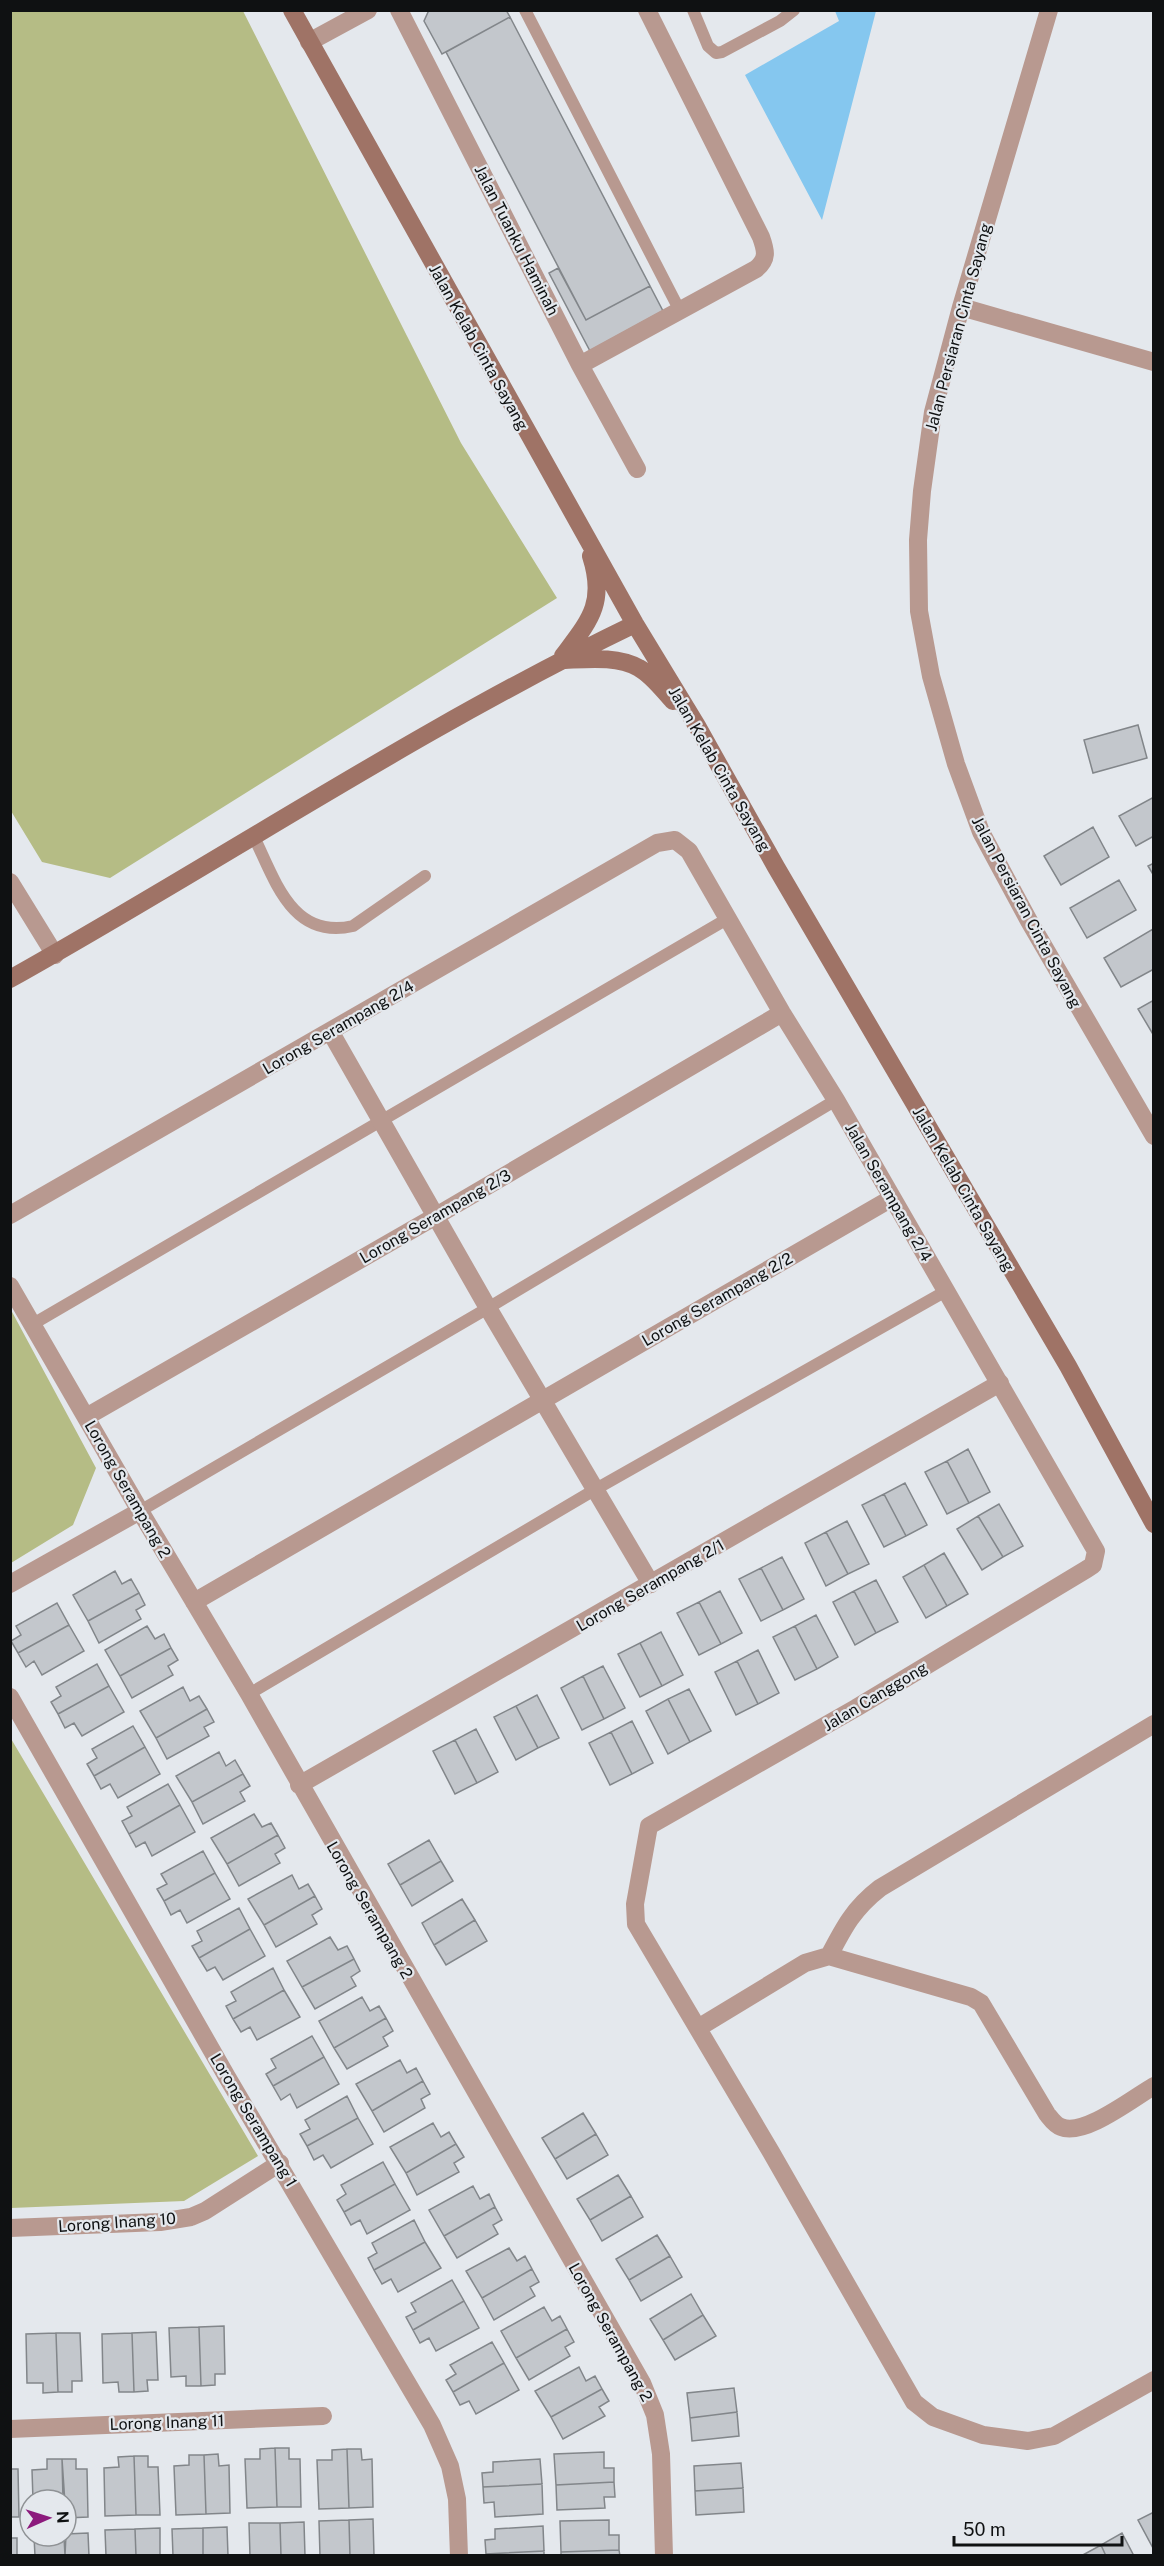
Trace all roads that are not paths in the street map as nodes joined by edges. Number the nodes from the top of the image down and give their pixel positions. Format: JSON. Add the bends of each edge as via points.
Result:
{"nodes":[{"id":1,"x":292,"y":10,"type":"edge"},
{"id":2,"x":368,"y":10,"type":"edge"},
{"id":3,"x":399,"y":10,"type":"edge"},
{"id":4,"x":525,"y":10,"type":"edge"},
{"id":5,"x":647,"y":10,"type":"edge"},
{"id":6,"x":693,"y":10,"type":"edge"},
{"id":7,"x":794,"y":10,"type":"edge"},
{"id":8,"x":1049,"y":10,"type":"edge"},
{"id":9,"x":309,"y":42,"type":"junction"},
{"id":10,"x":961,"y":307,"type":"junction"},
{"id":11,"x":680,"y":310,"type":"junction"},
{"id":12,"x":1154,"y":362,"type":"edge"},
{"id":13,"x":580,"y":365,"type":"junction"},
{"id":14,"x":637,"y":469,"type":"dead end"},
{"id":15,"x":582,"y":530,"type":"junction"},
{"id":16,"x":635,"y":624,"type":"junction"},
{"id":17,"x":560,"y":660,"type":"junction"},
{"id":18,"x":697,"y":726,"type":"junction"},
{"id":19,"x":254,"y":837,"type":"junction"},
{"id":20,"x":666,"y":840,"type":"joint"},
{"id":21,"x":425,"y":876,"type":"dead end"},
{"id":22,"x":10,"y":882,"type":"edge"},
{"id":23,"x":727,"y":919,"type":"junction"},
{"id":24,"x":54,"y":955,"type":"junction"},
{"id":25,"x":10,"y":979,"type":"edge"},
{"id":26,"x":782,"y":1013,"type":"junction"},
{"id":27,"x":330,"y":1031,"type":"junction"},
{"id":28,"x":836,"y":1100,"type":"junction"},
{"id":29,"x":380,"y":1121,"type":"junction"},
{"id":30,"x":1154,"y":1136,"type":"edge"},
{"id":31,"x":892,"y":1198,"type":"junction"},
{"id":32,"x":10,"y":1215,"type":"edge"},
{"id":33,"x":436,"y":1216,"type":"junction"},
{"id":34,"x":10,"y":1286,"type":"edge"},
{"id":35,"x":946,"y":1291,"type":"junction"},
{"id":36,"x":488,"y":1308,"type":"junction"},
{"id":37,"x":33,"y":1324,"type":"junction"},
{"id":38,"x":999,"y":1383,"type":"junction"},
{"id":39,"x":542,"y":1400,"type":"junction"},
{"id":40,"x":86,"y":1417,"type":"junction"},
{"id":41,"x":596,"y":1489,"type":"junction"},
{"id":42,"x":140,"y":1511,"type":"junction"},
{"id":43,"x":1154,"y":1524,"type":"edge"},
{"id":44,"x":1096,"y":1559,"type":"joint"},
{"id":45,"x":10,"y":1584,"type":"edge"},
{"id":46,"x":651,"y":1584,"type":"junction"},
{"id":47,"x":194,"y":1602,"type":"junction"},
{"id":48,"x":249,"y":1694,"type":"junction"},
{"id":49,"x":10,"y":1697,"type":"edge"},
{"id":50,"x":1154,"y":1724,"type":"edge"},
{"id":51,"x":299,"y":1785,"type":"junction"},
{"id":52,"x":830,"y":1956,"type":"junction"},
{"id":53,"x":698,"y":2028,"type":"junction"},
{"id":54,"x":1154,"y":2086,"type":"edge"},
{"id":55,"x":280,"y":2163,"type":"junction"},
{"id":56,"x":10,"y":2228,"type":"edge"},
{"id":57,"x":1154,"y":2380,"type":"edge"},
{"id":58,"x":323,"y":2416,"type":"dead end"},
{"id":59,"x":10,"y":2429,"type":"edge"},
{"id":60,"x":459,"y":2556,"type":"edge"},
{"id":61,"x":664,"y":2556,"type":"edge"}],
"edges":[{"from":1,"to":9,"type":"main road","name":"Jalan Kelab Cinta Sayang"},
{"from":2,"to":9,"type":"street"},
{"from":3,"to":13,"type":"street","name":"Jalan Tuanku Haminah"},
{"from":4,"to":11,"type":"lane"},
{"from":5,"to":11,"type":"street","via":[[766,249],[764,262],[756,270]]},
{"from":6,"to":7,"type":"lane","via":[[708,46],[722,52]]},
{"from":8,"to":10,"type":"street","name":"Jalan Persiaran Cinta Sayang"},
{"from":9,"to":15,"type":"main road","name":"Jalan Kelab Cinta Sayang"},
{"from":10,"to":12,"type":"street"},
{"from":10,"to":30,"type":"street","name":"Jalan Persiaran Cinta Sayang","via":[[932,420],[922,491],[917,594],[931,676],[956,764],[981,832]]},
{"from":11,"to":13,"type":"street"},
{"from":13,"to":14,"type":"street","name":"Jalan Tuanku Haminah"},
{"from":15,"to":16,"type":"main road","name":"Jalan Kelab Cinta Sayang"},
{"from":15,"to":17,"type":"main road","via":[[594,566],[596,607]]},
{"from":16,"to":17,"type":"main road"},
{"from":16,"to":18,"type":"main road","name":"Jalan Kelab Cinta Sayang"},
{"from":17,"to":18,"type":"main road","via":[[605,659],[641,669]]},
{"from":17,"to":19,"type":"main road"},
{"from":18,"to":43,"type":"main road","name":"Jalan Kelab Cinta Sayang","via":[[1068,1366]]},
{"from":19,"to":21,"type":"lane","via":[[291,907],[319,926],[353,926]]},
{"from":19,"to":24,"type":"main road"},
{"from":20,"to":23,"type":"street","name":"Jalan Serampang 2/4","via":[[675,840],[689,851]]},
{"from":20,"to":27,"type":"street","name":"Lorong Serampang 2/4"},
{"from":22,"to":24,"type":"street"},
{"from":23,"to":26,"type":"street","name":"Jalan Serampang 2/4"},
{"from":23,"to":29,"type":"lane"},
{"from":24,"to":25,"type":"main road"},
{"from":26,"to":28,"type":"street","name":"Jalan Serampang 2/4"},
{"from":26,"to":33,"type":"street","name":"Lorong Serampang 2/3"},
{"from":27,"to":29,"type":"street"},
{"from":27,"to":32,"type":"street","name":"Lorong Serampang 2/4"},
{"from":28,"to":31,"type":"street","name":"Jalan Serampang 2/4"},
{"from":28,"to":36,"type":"lane"},
{"from":29,"to":33,"type":"street"},
{"from":29,"to":37,"type":"lane"},
{"from":31,"to":35,"type":"street","name":"Jalan Serampang 2/4"},
{"from":31,"to":39,"type":"street","name":"Lorong Serampang 2/2"},
{"from":33,"to":36,"type":"street"},
{"from":33,"to":40,"type":"street","name":"Lorong Serampang 2/3"},
{"from":34,"to":37,"type":"street","name":"Lorong Serampang 2"},
{"from":35,"to":38,"type":"street","name":"Jalan Serampang 2/4"},
{"from":35,"to":41,"type":"lane"},
{"from":36,"to":39,"type":"street"},
{"from":36,"to":42,"type":"lane"},
{"from":37,"to":40,"type":"street","name":"Lorong Serampang 2"},
{"from":38,"to":44,"type":"street","name":"Jalan Serampang 2/4","via":[[1092,1542]]},
{"from":38,"to":46,"type":"street","name":"Lorong Serampang 2/1"},
{"from":39,"to":41,"type":"street"},
{"from":39,"to":47,"type":"street","name":"Lorong Serampang 2/2"},
{"from":40,"to":42,"type":"street","name":"Lorong Serampang 2"},
{"from":41,"to":46,"type":"street"},
{"from":41,"to":48,"type":"lane"},
{"from":42,"to":45,"type":"street"},
{"from":42,"to":47,"type":"street","name":"Lorong Serampang 2"},
{"from":44,"to":53,"type":"street","name":"Jalan Canggong","via":[[1087,1569],[886,1690],[649,1826],[635,1904],[636,1924]]},
{"from":46,"to":51,"type":"street","name":"Lorong Serampang 2/1"},
{"from":47,"to":48,"type":"street","name":"Lorong Serampang 2"},
{"from":48,"to":51,"type":"street","name":"Lorong Serampang 2"},
{"from":49,"to":55,"type":"street","name":"Lorong Serampang 1"},
{"from":50,"to":52,"type":"street","via":[[880,1888],[861,1903]]},
{"from":51,"to":61,"type":"street","name":"Lorong Serampang 2","via":[[642,2383],[655,2415],[661,2454]]},
{"from":52,"to":53,"type":"street","via":[[805,1963]]},
{"from":52,"to":54,"type":"street","via":[[981,2002],[1058,2127],[1083,2127]]},
{"from":53,"to":57,"type":"street","via":[[914,2402],[933,2417],[983,2435],[1028,2441],[1054,2436]]},
{"from":55,"to":56,"type":"street","name":"Lorong Inang 10","via":[[191,2217],[160,2222]]},
{"from":55,"to":60,"type":"street","name":"Lorong Serampang 1","via":[[432,2425],[450,2466],[457,2499]]},
{"from":58,"to":59,"type":"street","name":"Lorong Inang 11"}]}
